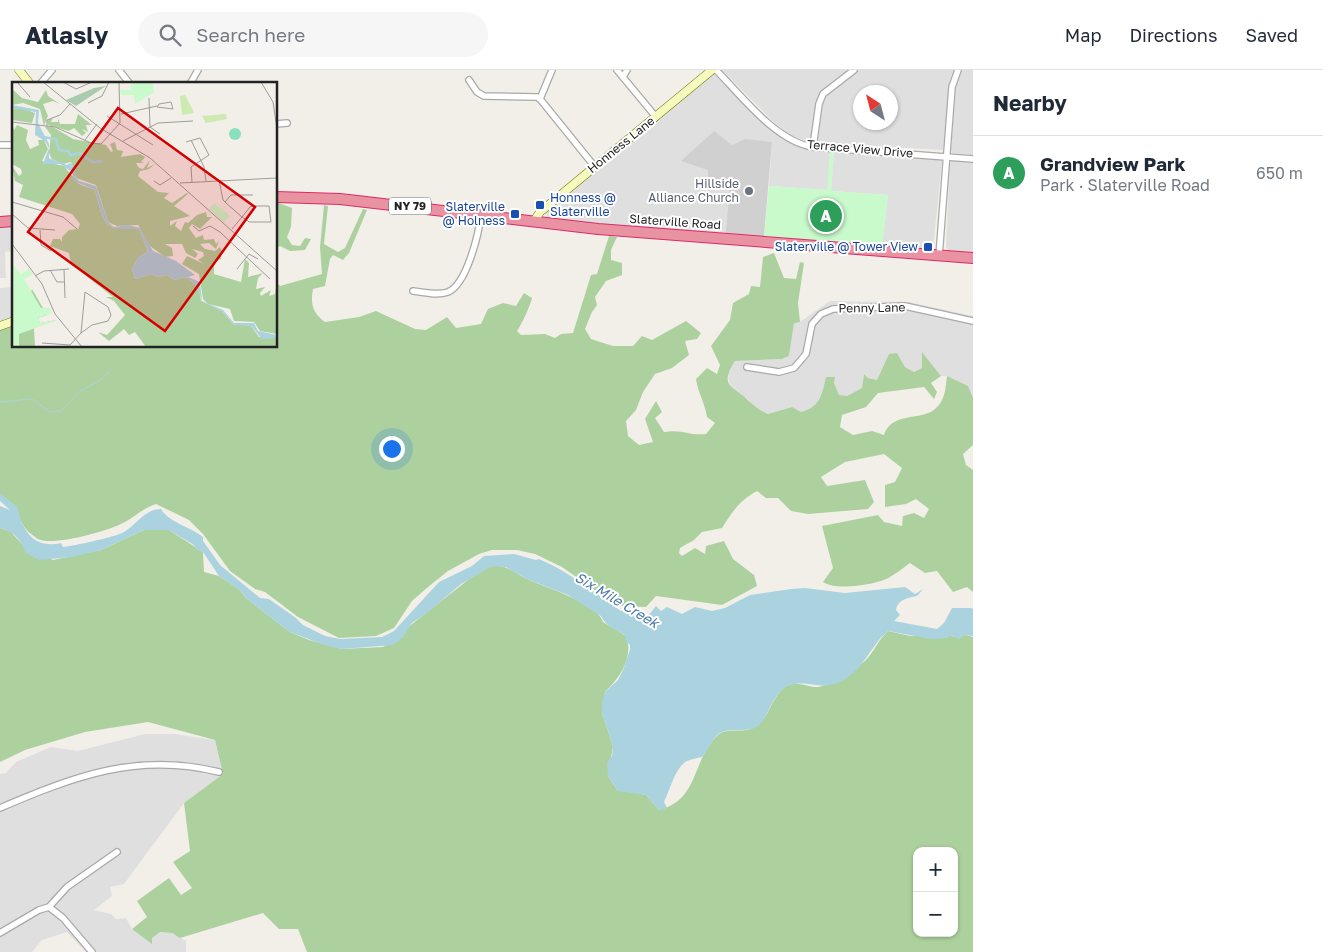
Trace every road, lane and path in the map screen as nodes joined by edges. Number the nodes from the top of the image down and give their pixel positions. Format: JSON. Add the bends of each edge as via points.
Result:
{"nodes":[{"id":1,"x":19,"y":70,"type":"edge"},
{"id":2,"x":52,"y":70,"type":"edge"},
{"id":3,"x":119,"y":70,"type":"edge"},
{"id":4,"x":198,"y":70,"type":"edge"},
{"id":5,"x":552,"y":70,"type":"edge"},
{"id":6,"x":617,"y":70,"type":"edge"},
{"id":7,"x":627,"y":70,"type":"edge"},
{"id":8,"x":714,"y":70,"type":"edge"},
{"id":9,"x":854,"y":70,"type":"edge"},
{"id":10,"x":958,"y":70,"type":"edge"},
{"id":11,"x":623,"y":77,"type":"junction"},
{"id":12,"x":469,"y":80,"type":"dead end"},
{"id":13,"x":28,"y":82,"type":"edge"},
{"id":14,"x":42,"y":82,"type":"edge"},
{"id":15,"x":128,"y":82,"type":"edge"},
{"id":16,"x":191,"y":82,"type":"edge"},
{"id":17,"x":540,"y":99,"type":"junction"},
{"id":18,"x":656,"y":116,"type":"junction"},
{"id":19,"x":288,"y":123,"type":"dead end"},
{"id":20,"x":278,"y":124,"type":"edge"},
{"id":21,"x":812,"y":147,"type":"junction"},
{"id":22,"x":947,"y":157,"type":"junction"},
{"id":23,"x":973,"y":159,"type":"edge"},
{"id":24,"x":595,"y":166,"type":"junction"},
{"id":25,"x":281,"y":197,"type":"edge"},
{"id":26,"x":480,"y":214,"type":"junction"},
{"id":27,"x":534,"y":221,"type":"junction"},
{"id":28,"x":939,"y":256,"type":"junction"},
{"id":29,"x":973,"y":258,"type":"edge"},
{"id":30,"x":413,"y":291,"type":"dead end"},
{"id":31,"x":973,"y":320,"type":"edge"},
{"id":32,"x":12,"y":322,"type":"edge"},
{"id":33,"x":0,"y":326,"type":"edge"},
{"id":34,"x":747,"y":367,"type":"dead end"},
{"id":35,"x":219,"y":772,"type":"dead end"},
{"id":36,"x":0,"y":808,"type":"edge"},
{"id":37,"x":117,"y":852,"type":"dead end"},
{"id":38,"x":49,"y":907,"type":"junction"},
{"id":39,"x":0,"y":933,"type":"edge"},
{"id":40,"x":92,"y":952,"type":"edge"}],
"edges":[{"from":1,"to":13,"type":"street"},
{"from":2,"to":14,"type":"street"},
{"from":3,"to":15,"type":"street"},
{"from":4,"to":16,"type":"street"},
{"from":5,"to":17,"type":"street"},
{"from":6,"to":11,"type":"street"},
{"from":7,"to":11,"type":"street"},
{"from":8,"to":18,"type":"street","name":"Honness Lane"},
{"from":8,"to":21,"type":"street","name":"Terrace View Drive","via":[[789,140]]},
{"from":9,"to":21,"type":"street","via":[[823,94]]},
{"from":10,"to":22,"type":"street","via":[[952,87]]},
{"from":11,"to":18,"type":"street"},
{"from":12,"to":17,"type":"street","via":[[484,96]]},
{"from":17,"to":24,"type":"street"},
{"from":18,"to":24,"type":"street","name":"Honness Lane"},
{"from":19,"to":20,"type":"street"},
{"from":21,"to":22,"type":"street","name":"Terrace View Drive"},
{"from":22,"to":23,"type":"street","name":"Terrace View Drive"},
{"from":22,"to":28,"type":"street"},
{"from":24,"to":27,"type":"street","name":"Honness Lane","via":[[540,212]]},
{"from":25,"to":26,"type":"highway","name":"Slaterville Road","number":"NY 79","via":[[340,199]]},
{"from":26,"to":27,"type":"highway","name":"Slaterville Road","number":"NY 79"},
{"from":26,"to":30,"type":"street","via":[[478,240],[456,286],[443,293]]},
{"from":27,"to":28,"type":"highway","name":"Slaterville Road","number":"NY 79"},
{"from":28,"to":29,"type":"highway","name":"Slaterville Road","number":"NY 79"},
{"from":31,"to":34,"type":"street","name":"Penny Lane","via":[[905,306],[833,309],[821,314],[812,324],[806,354],[794,368],[779,372]]},
{"from":32,"to":33,"type":"street"},
{"from":35,"to":36,"type":"street","via":[[195,766],[153,763],[112,769],[75,778]]},
{"from":37,"to":38,"type":"street","via":[[67,887]]},
{"from":38,"to":39,"type":"street","via":[[38,910]]},
{"from":38,"to":40,"type":"street","via":[[63,918]]}]}
